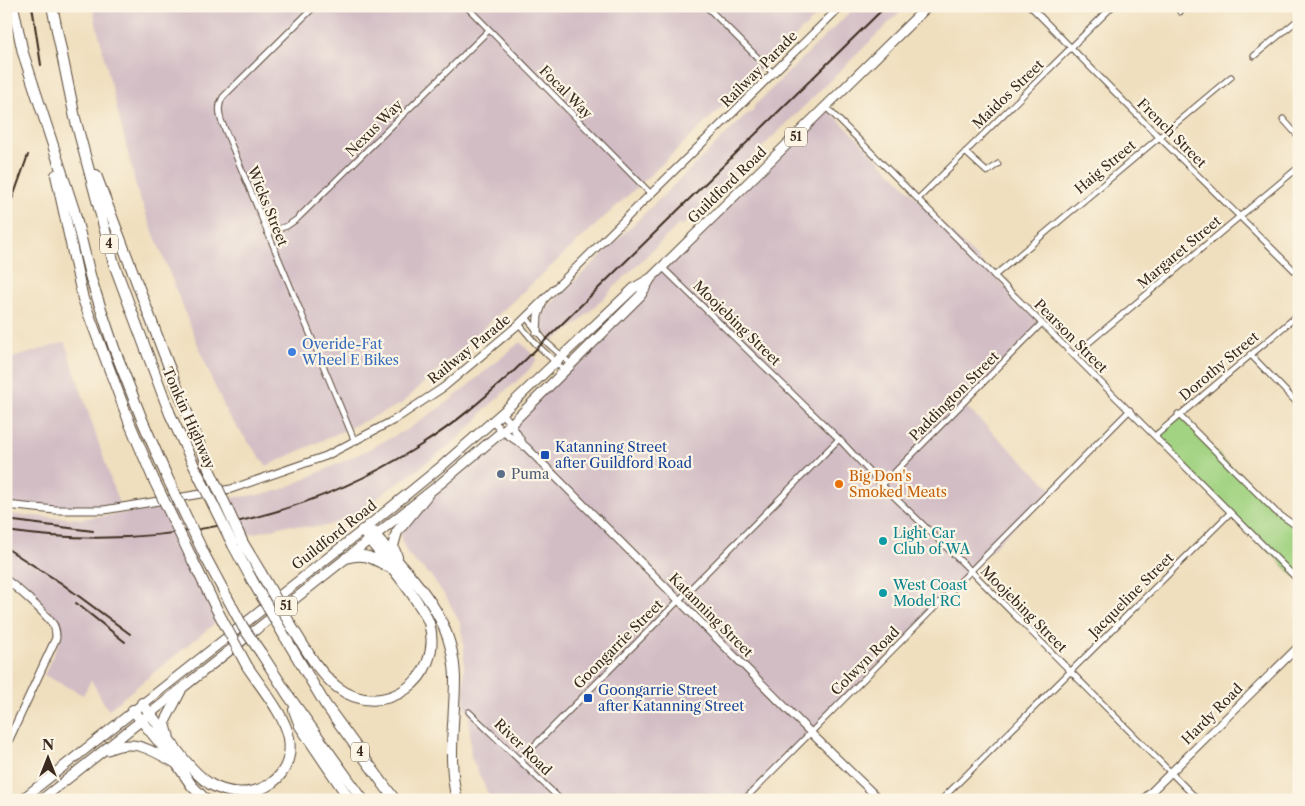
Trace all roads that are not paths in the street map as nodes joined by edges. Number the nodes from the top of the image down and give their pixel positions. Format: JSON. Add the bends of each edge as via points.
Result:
{"nodes":[{"id":1,"x":13,"y":6,"type":"edge"},
{"id":2,"x":52,"y":6,"type":"edge"},
{"id":3,"x":315,"y":6,"type":"edge"},
{"id":4,"x":466,"y":6,"type":"edge"},
{"id":5,"x":706,"y":6,"type":"edge"},
{"id":6,"x":841,"y":6,"type":"edge"},
{"id":7,"x":928,"y":6,"type":"edge"},
{"id":8,"x":1030,"y":6,"type":"edge"},
{"id":9,"x":1113,"y":6,"type":"edge"},
{"id":10,"x":1299,"y":20,"type":"edge"},
{"id":11,"x":489,"y":30,"type":"junction"},
{"id":12,"x":1072,"y":48,"type":"junction"},
{"id":13,"x":1254,"y":56,"type":"dead end"},
{"id":14,"x":773,"y":73,"type":"junction"},
{"id":15,"x":1230,"y":77,"type":"dead end"},
{"id":16,"x":826,"y":107,"type":"junction"},
{"id":17,"x":75,"y":118,"type":"junction"},
{"id":18,"x":1282,"y":119,"type":"dead end"},
{"id":19,"x":47,"y":131,"type":"junction"},
{"id":20,"x":1159,"y":137,"type":"junction"},
{"id":21,"x":1299,"y":137,"type":"edge"},
{"id":22,"x":964,"y":152,"type":"junction"},
{"id":23,"x":998,"y":164,"type":"dead end"},
{"id":24,"x":1299,"y":167,"type":"edge"},
{"id":25,"x":651,"y":194,"type":"junction"},
{"id":26,"x":918,"y":199,"type":"junction"},
{"id":27,"x":1240,"y":216,"type":"junction"},
{"id":28,"x":267,"y":232,"type":"junction"},
{"id":29,"x":662,"y":267,"type":"junction"},
{"id":30,"x":1299,"y":275,"type":"edge"},
{"id":31,"x":994,"y":276,"type":"junction"},
{"id":32,"x":651,"y":278,"type":"junction"},
{"id":33,"x":544,"y":299,"type":"junction"},
{"id":34,"x":1299,"y":314,"type":"edge"},
{"id":35,"x":526,"y":317,"type":"junction"},
{"id":36,"x":1042,"y":323,"type":"junction"},
{"id":37,"x":519,"y":324,"type":"junction"},
{"id":38,"x":538,"y":332,"type":"junction"},
{"id":39,"x":1250,"y":354,"type":"junction"},
{"id":40,"x":1074,"y":355,"type":"junction"},
{"id":41,"x":559,"y":360,"type":"junction"},
{"id":42,"x":568,"y":368,"type":"junction"},
{"id":43,"x":1299,"y":404,"type":"edge"},
{"id":44,"x":1130,"y":410,"type":"junction"},
{"id":45,"x":502,"y":413,"type":"junction"},
{"id":46,"x":1178,"y":414,"type":"junction"},
{"id":47,"x":493,"y":421,"type":"junction"},
{"id":48,"x":511,"y":424,"type":"junction"},
{"id":49,"x":502,"y":431,"type":"junction"},
{"id":50,"x":1154,"y":436,"type":"junction"},
{"id":51,"x":839,"y":439,"type":"junction"},
{"id":52,"x":354,"y":442,"type":"junction"},
{"id":53,"x":526,"y":448,"type":"junction"},
{"id":54,"x":882,"y":485,"type":"junction"},
{"id":55,"x":427,"y":495,"type":"junction"},
{"id":56,"x":6,"y":505,"type":"edge"},
{"id":57,"x":1230,"y":513,"type":"junction"},
{"id":58,"x":365,"y":528,"type":"junction"},
{"id":59,"x":1299,"y":528,"type":"edge"},
{"id":60,"x":372,"y":538,"type":"junction"},
{"id":61,"x":238,"y":544,"type":"junction"},
{"id":62,"x":346,"y":558,"type":"junction"},
{"id":63,"x":397,"y":567,"type":"junction"},
{"id":64,"x":971,"y":571,"type":"junction"},
{"id":65,"x":6,"y":580,"type":"edge"},
{"id":66,"x":1299,"y":581,"type":"edge"},
{"id":67,"x":678,"y":600,"type":"junction"},
{"id":68,"x":1299,"y":646,"type":"edge"},
{"id":69,"x":1069,"y":671,"type":"junction"},
{"id":70,"x":183,"y":688,"type":"junction"},
{"id":71,"x":288,"y":695,"type":"junction"},
{"id":72,"x":137,"y":707,"type":"junction"},
{"id":73,"x":469,"y":712,"type":"dead end"},
{"id":74,"x":145,"y":716,"type":"junction"},
{"id":75,"x":810,"y":732,"type":"junction"},
{"id":76,"x":172,"y":742,"type":"junction"},
{"id":77,"x":6,"y":746,"type":"edge"},
{"id":78,"x":95,"y":756,"type":"junction"},
{"id":79,"x":520,"y":760,"type":"junction"},
{"id":80,"x":177,"y":764,"type":"junction"},
{"id":81,"x":375,"y":772,"type":"junction"},
{"id":82,"x":1171,"y":773,"type":"junction"},
{"id":83,"x":21,"y":800,"type":"edge"},
{"id":84,"x":41,"y":800,"type":"edge"},
{"id":85,"x":206,"y":800,"type":"edge"},
{"id":86,"x":350,"y":800,"type":"edge"},
{"id":87,"x":363,"y":800,"type":"edge"},
{"id":88,"x":395,"y":800,"type":"edge"},
{"id":89,"x":399,"y":800,"type":"edge"},
{"id":90,"x":457,"y":800,"type":"edge"},
{"id":91,"x":561,"y":800,"type":"edge"},
{"id":92,"x":744,"y":800,"type":"edge"},
{"id":93,"x":880,"y":800,"type":"edge"},
{"id":94,"x":941,"y":800,"type":"edge"},
{"id":95,"x":1143,"y":800,"type":"edge"},
{"id":96,"x":1198,"y":800,"type":"edge"}],
"edges":[{"from":1,"to":19,"type":"highway","number":"4","via":[[23,53]]},
{"from":2,"to":17,"type":"highway","name":"Tonkin Highway","number":"4"},
{"from":3,"to":28,"type":"street","name":"Wicks Street","via":[[219,103],[221,120]]},
{"from":4,"to":11,"type":"street","name":"Focal Way"},
{"from":5,"to":14,"type":"street"},
{"from":6,"to":14,"type":"street","name":"Railway Parade"},
{"from":7,"to":16,"type":"highway","name":"Guildford Road","number":"51"},
{"from":8,"to":12,"type":"street","name":"French Street"},
{"from":9,"to":12,"type":"street","name":"Maidos Street"},
{"from":10,"to":13,"type":"street"},
{"from":11,"to":25,"type":"street","name":"Focal Way"},
{"from":11,"to":28,"type":"street","name":"Nexus Way","via":[[297,220]]},
{"from":12,"to":20,"type":"street","name":"French Street"},
{"from":12,"to":22,"type":"street","name":"Maidos Street"},
{"from":14,"to":25,"type":"street","name":"Railway Parade"},
{"from":15,"to":20,"type":"street","name":"Haig Street"},
{"from":16,"to":26,"type":"street","name":"Pearson Street"},
{"from":16,"to":29,"type":"highway","name":"Guildford Road","number":"51"},
{"from":17,"to":61,"type":"highway","bridge":true},
{"from":17,"to":61,"type":"highway","name":"Tonkin Highway","number":"4","bridge":true,"via":[[114,264],[170,414]]},
{"from":18,"to":21,"type":"street"},
{"from":19,"to":71,"type":"highway","number":"4","bridge":true,"via":[[74,210],[91,279],[143,422],[205,556],[244,627]]},
{"from":19,"to":76,"type":"highway","bridge":true,"via":[[83,299],[126,415],[217,610],[247,666],[280,715],[289,736],[288,757],[282,774],[265,788],[242,794],[226,792],[209,784]]},
{"from":20,"to":27,"type":"street","name":"French Street"},
{"from":20,"to":31,"type":"street","name":"Haig Street"},
{"from":22,"to":23,"type":"street","via":[[987,172]]},
{"from":22,"to":26,"type":"street","name":"Maidos Street"},
{"from":24,"to":27,"type":"street","name":"Margaret Street"},
{"from":25,"to":33,"type":"street","name":"Railway Parade"},
{"from":26,"to":31,"type":"street","name":"Pearson Street"},
{"from":27,"to":30,"type":"street","name":"French Street"},
{"from":27,"to":40,"type":"street","name":"Margaret Street"},
{"from":28,"to":52,"type":"street","name":"Wicks Street"},
{"from":29,"to":32,"type":"highway","name":"Guildford Road","number":"51"},
{"from":29,"to":51,"type":"street","name":"Moojebing Street"},
{"from":31,"to":36,"type":"street","name":"Pearson Street"},
{"from":32,"to":41,"type":"highway","name":"Guildford Road","number":"51","via":[[634,288]]},
{"from":32,"to":42,"type":"highway","name":"Guildford Road","number":"51","via":[[641,295]]},
{"from":33,"to":35,"type":"street","name":"Railway Parade"},
{"from":33,"to":38,"type":"street","via":[[538,316]]},
{"from":34,"to":39,"type":"street","name":"Dorothy Street"},
{"from":35,"to":37,"type":"street","name":"Railway Parade"},
{"from":35,"to":38,"type":"street"},
{"from":36,"to":40,"type":"street","name":"Pearson Street"},
{"from":36,"to":54,"type":"street","name":"Paddington Street"},
{"from":37,"to":41,"type":"street","via":[[536,344]]},
{"from":37,"to":52,"type":"street","name":"Railway Parade","via":[[444,387]]},
{"from":38,"to":41,"type":"street"},
{"from":39,"to":43,"type":"street"},
{"from":39,"to":46,"type":"street","name":"Dorothy Street"},
{"from":40,"to":44,"type":"street","name":"Pearson Street"},
{"from":41,"to":42,"type":"street"},
{"from":41,"to":42,"type":"street"},
{"from":41,"to":45,"type":"highway","name":"Guildford Road","number":"51"},
{"from":42,"to":48,"type":"highway","name":"Guildford Road","number":"51"},
{"from":44,"to":50,"type":"street","name":"Pearson Street"},
{"from":44,"to":64,"type":"street","name":"Colwyn Road"},
{"from":45,"to":47,"type":"highway","name":"Guildford Road","number":"51"},
{"from":45,"to":48,"type":"street","name":"Katanning Street"},
{"from":46,"to":50,"type":"street","name":"Dorothy Street"},
{"from":46,"to":59,"type":"street","via":[[1276,512]]},
{"from":47,"to":49,"type":"street","name":"Katanning Street"},
{"from":47,"to":58,"type":"highway","name":"Guildford Road","number":"51"},
{"from":48,"to":49,"type":"highway","name":"Guildford Road","number":"51"},
{"from":48,"to":53,"type":"street","name":"Katanning Street"},
{"from":49,"to":53,"type":"street","name":"Katanning Street"},
{"from":49,"to":55,"type":"highway","name":"Guildford Road","number":"51"},
{"from":50,"to":57,"type":"street","name":"Pearson Street"},
{"from":51,"to":54,"type":"street","name":"Moojebing Street"},
{"from":51,"to":67,"type":"street","name":"Goongarrie Street"},
{"from":52,"to":56,"type":"street","name":"Railway Parade","via":[[326,456],[231,489],[104,510]]},
{"from":53,"to":67,"type":"street","name":"Katanning Street"},
{"from":54,"to":64,"type":"street","name":"Moojebing Street"},
{"from":55,"to":60,"type":"highway","name":"Guildford Road","number":"51"},
{"from":55,"to":63,"type":"highway","via":[[393,540]]},
{"from":57,"to":66,"type":"street","name":"Pearson Street"},
{"from":57,"to":69,"type":"street","name":"Jacqueline Street"},
{"from":58,"to":60,"type":"highway"},
{"from":58,"to":72,"type":"highway","name":"Guildford Road","number":"51"},
{"from":60,"to":62,"type":"highway","name":"Guildford Road","number":"51"},
{"from":60,"to":63,"type":"highway"},
{"from":61,"to":63,"type":"highway","bridge":true,"via":[[261,573],[322,673],[337,688],[365,699],[379,699],[403,692],[413,685],[426,668],[431,651],[432,635],[428,621]]},
{"from":61,"to":81,"type":"highway","name":"Tonkin Highway","number":"4","bridge":true,"via":[[252,580],[325,704]]},
{"from":62,"to":63,"type":"highway","via":[[358,554]]},
{"from":62,"to":70,"type":"highway","name":"Guildford Road","number":"51"},
{"from":63,"to":90,"type":"highway","via":[[427,596],[445,628],[452,652],[452,763]]},
{"from":64,"to":69,"type":"street","name":"Moojebing Street"},
{"from":64,"to":75,"type":"street","name":"Colwyn Road"},
{"from":65,"to":77,"type":"street","via":[[53,624],[56,632]]},
{"from":67,"to":75,"type":"street","name":"Katanning Street"},
{"from":67,"to":79,"type":"street","name":"Goongarrie Street"},
{"from":68,"to":82,"type":"street","name":"Hardy Road"},
{"from":69,"to":82,"type":"street","name":"Moojebing Street"},
{"from":69,"to":94,"type":"street","name":"Jacqueline Street"},
{"from":70,"to":74,"type":"highway","name":"Guildford Road","number":"51"},
{"from":70,"to":76,"type":"highway","via":[[165,722]]},
{"from":71,"to":86,"type":"highway","via":[[300,726]]},
{"from":71,"to":87,"type":"highway"},
{"from":72,"to":74,"type":"highway"},
{"from":72,"to":83,"type":"highway","name":"Guildford Road","number":"51"},
{"from":73,"to":79,"type":"street","name":"River Road"},
{"from":74,"to":76,"type":"highway"},
{"from":74,"to":78,"type":"highway","name":"Guildford Road","number":"51"},
{"from":74,"to":80,"type":"highway"},
{"from":75,"to":92,"type":"street","name":"Colwyn Road"},
{"from":75,"to":93,"type":"street","name":"Katanning Street"},
{"from":78,"to":80,"type":"highway","via":[[120,745],[135,745]]},
{"from":78,"to":84,"type":"highway","name":"Guildford Road","number":"51"},
{"from":79,"to":91,"type":"street","name":"River Road"},
{"from":80,"to":85,"type":"highway"},
{"from":81,"to":88,"type":"highway","name":"Tonkin Highway","number":"4"},
{"from":81,"to":89,"type":"highway"},
{"from":82,"to":95,"type":"street","name":"Hardy Road"},
{"from":82,"to":96,"type":"street","name":"Moojebing Street"}]}
